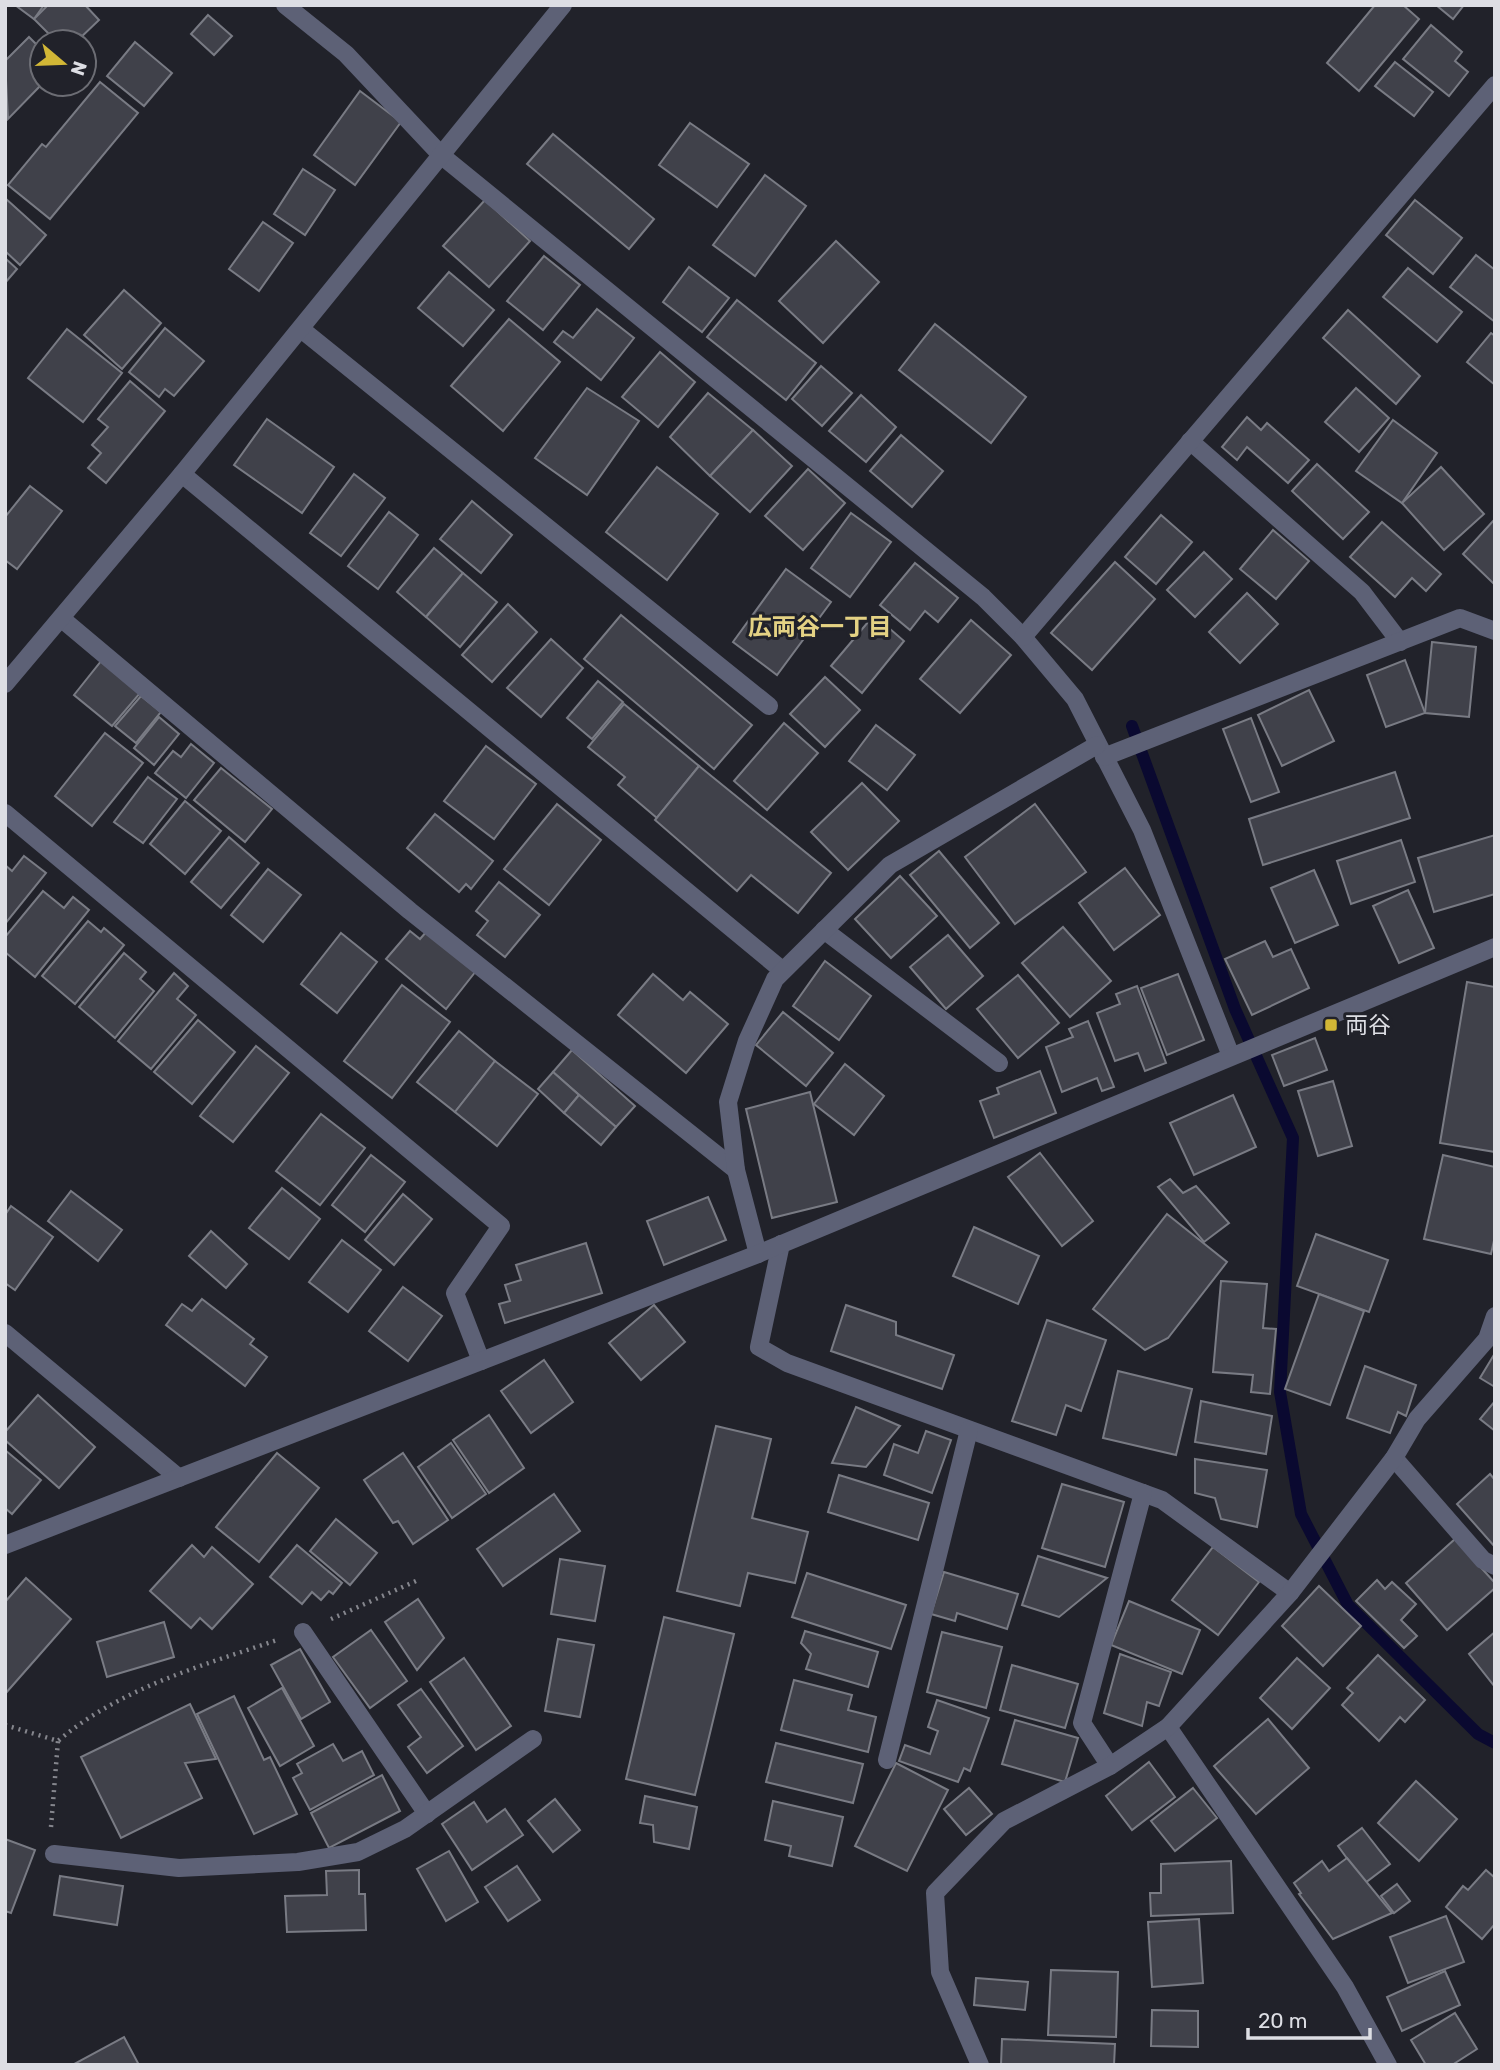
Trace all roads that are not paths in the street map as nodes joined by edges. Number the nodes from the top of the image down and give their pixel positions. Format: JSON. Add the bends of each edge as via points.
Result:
{"nodes":[{"id":1,"x":285,"y":5,"type":"edge"},
{"id":2,"x":564,"y":5,"type":"edge"},
{"id":3,"x":1495,"y":85,"type":"edge"},
{"id":4,"x":442,"y":156,"type":"junction"},
{"id":5,"x":301,"y":329,"type":"junction"},
{"id":6,"x":1190,"y":441,"type":"junction"},
{"id":7,"x":182,"y":474,"type":"junction"},
{"id":8,"x":62,"y":619,"type":"junction"},
{"id":9,"x":1495,"y":631,"type":"edge"},
{"id":10,"x":1023,"y":637,"type":"junction"},
{"id":11,"x":1400,"y":642,"type":"junction"},
{"id":12,"x":5,"y":684,"type":"edge"},
{"id":13,"x":769,"y":706,"type":"dead end"},
{"id":14,"x":1100,"y":751,"type":"junction"},
{"id":15,"x":5,"y":813,"type":"edge"},
{"id":16,"x":824,"y":930,"type":"junction"},
{"id":17,"x":1495,"y":947,"type":"edge"},
{"id":18,"x":782,"y":970,"type":"junction"},
{"id":19,"x":1231,"y":1056,"type":"junction"},
{"id":20,"x":999,"y":1063,"type":"dead end"},
{"id":21,"x":736,"y":1170,"type":"junction"},
{"id":22,"x":781,"y":1244,"type":"junction"},
{"id":23,"x":758,"y":1254,"type":"junction"},
{"id":24,"x":1495,"y":1317,"type":"edge"},
{"id":25,"x":5,"y":1333,"type":"edge"},
{"id":26,"x":481,"y":1362,"type":"junction"},
{"id":27,"x":969,"y":1430,"type":"junction"},
{"id":28,"x":1394,"y":1458,"type":"junction"},
{"id":29,"x":179,"y":1478,"type":"junction"},
{"id":30,"x":1143,"y":1493,"type":"junction"},
{"id":31,"x":5,"y":1545,"type":"edge"},
{"id":32,"x":1495,"y":1566,"type":"edge"},
{"id":33,"x":1290,"y":1593,"type":"junction"},
{"id":34,"x":303,"y":1632,"type":"road end"},
{"id":35,"x":1168,"y":1727,"type":"junction"},
{"id":36,"x":533,"y":1739,"type":"dead end"},
{"id":37,"x":887,"y":1760,"type":"dead end"},
{"id":38,"x":1110,"y":1766,"type":"junction"},
{"id":39,"x":427,"y":1814,"type":"junction"},
{"id":40,"x":54,"y":1854,"type":"road end"},
{"id":41,"x":980,"y":2065,"type":"edge"},
{"id":42,"x":1388,"y":2065,"type":"edge"}],
"edges":[{"from":1,"to":4,"type":"street","via":[[346,54]]},
{"from":2,"to":4,"type":"street"},
{"from":3,"to":6,"type":"street"},
{"from":4,"to":5,"type":"street"},
{"from":4,"to":10,"type":"street","via":[[972,588]]},
{"from":5,"to":7,"type":"street"},
{"from":5,"to":13,"type":"street"},
{"from":6,"to":10,"type":"street"},
{"from":6,"to":11,"type":"street","via":[[1362,592]]},
{"from":7,"to":8,"type":"street"},
{"from":7,"to":18,"type":"street"},
{"from":8,"to":12,"type":"street"},
{"from":8,"to":21,"type":"street","via":[[410,911]]},
{"from":9,"to":11,"type":"street","via":[[1460,618]]},
{"from":10,"to":14,"type":"street","via":[[1074,699]]},
{"from":11,"to":14,"type":"street"},
{"from":14,"to":16,"type":"street","via":[[890,864]]},
{"from":14,"to":19,"type":"street","via":[[1142,830]]},
{"from":15,"to":26,"type":"street","via":[[501,1226],[456,1293]]},
{"from":16,"to":18,"type":"street"},
{"from":16,"to":20,"type":"street"},
{"from":17,"to":19,"type":"street"},
{"from":18,"to":21,"type":"street","via":[[747,1041],[728,1102]]},
{"from":19,"to":22,"type":"street"},
{"from":21,"to":23,"type":"street"},
{"from":22,"to":23,"type":"street"},
{"from":22,"to":27,"type":"street","via":[[759,1347],[787,1363]]},
{"from":23,"to":26,"type":"street"},
{"from":24,"to":28,"type":"street","via":[[1487,1339],[1416,1419]]},
{"from":25,"to":29,"type":"street"},
{"from":26,"to":29,"type":"street"},
{"from":27,"to":30,"type":"street"},
{"from":27,"to":37,"type":"street"},
{"from":28,"to":32,"type":"street","via":[[1483,1560]]},
{"from":28,"to":33,"type":"street"},
{"from":29,"to":31,"type":"street"},
{"from":30,"to":33,"type":"street","via":[[1162,1500]]},
{"from":30,"to":38,"type":"street","via":[[1082,1723]]},
{"from":33,"to":35,"type":"street"},
{"from":34,"to":39,"type":"street"},
{"from":35,"to":38,"type":"street"},
{"from":35,"to":42,"type":"street","via":[[1345,1987]]},
{"from":36,"to":39,"type":"street"},
{"from":38,"to":41,"type":"street","via":[[1004,1821],[934,1893],[940,1972]]},
{"from":39,"to":40,"type":"street","via":[[358,1852],[298,1862],[179,1868]]}]}
